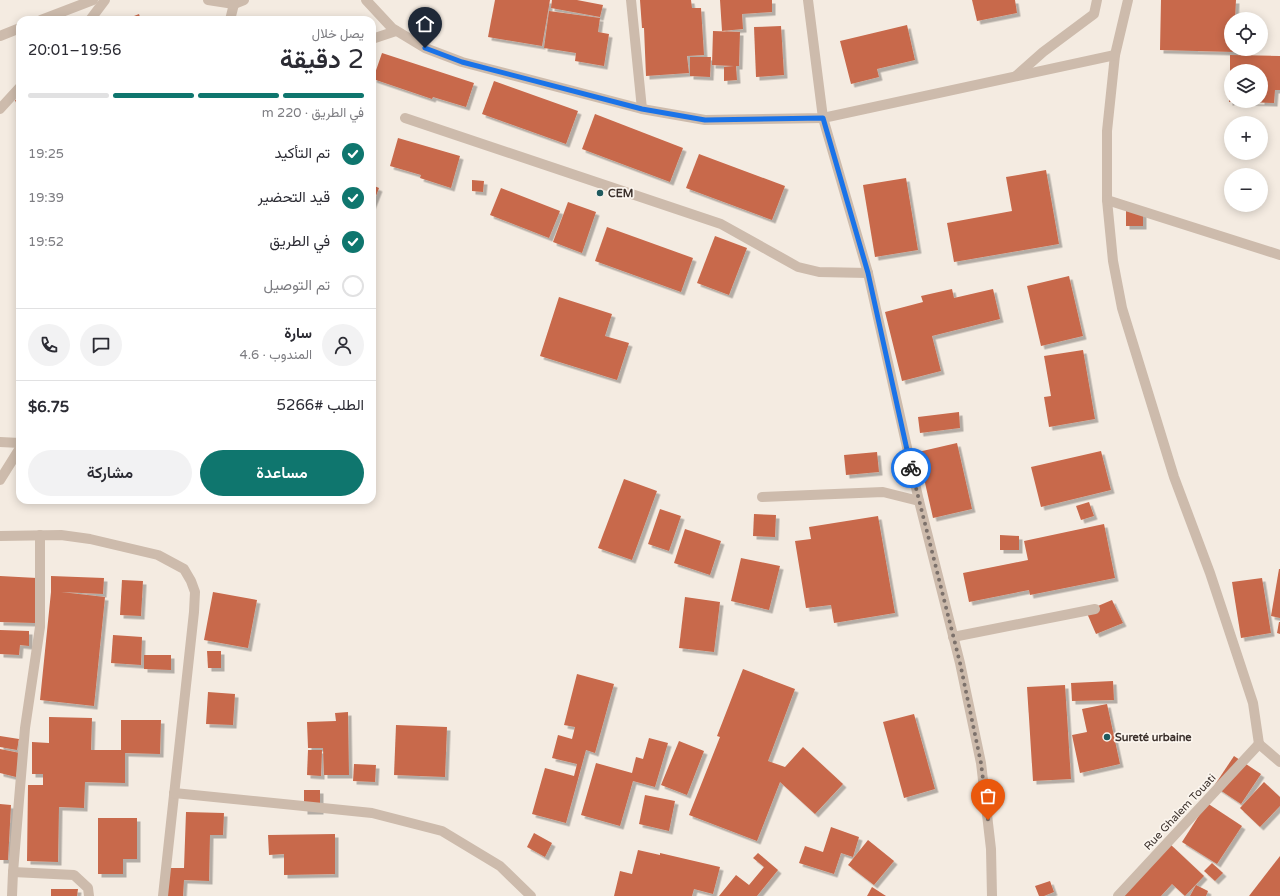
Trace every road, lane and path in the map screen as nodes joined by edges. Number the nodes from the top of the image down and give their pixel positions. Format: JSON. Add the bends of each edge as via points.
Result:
{"nodes":[{"id":1,"x":94,"y":0,"type":"edge"},
{"id":2,"x":105,"y":0,"type":"edge"},
{"id":3,"x":208,"y":0,"type":"edge"},
{"id":4,"x":244,"y":0,"type":"edge"},
{"id":5,"x":366,"y":0,"type":"edge"},
{"id":6,"x":631,"y":0,"type":"edge"},
{"id":7,"x":808,"y":0,"type":"edge"},
{"id":8,"x":1097,"y":0,"type":"edge"},
{"id":9,"x":1128,"y":0,"type":"edge"},
{"id":10,"x":234,"y":4,"type":"junction"},
{"id":11,"x":52,"y":16,"type":"edge"},
{"id":12,"x":93,"y":16,"type":"edge"},
{"id":13,"x":231,"y":16,"type":"edge"},
{"id":14,"x":16,"y":30,"type":"edge"},
{"id":15,"x":396,"y":31,"type":"junction"},
{"id":16,"x":0,"y":36,"type":"edge"},
{"id":17,"x":376,"y":38,"type":"edge"},
{"id":18,"x":1116,"y":55,"type":"junction"},
{"id":19,"x":1015,"y":77,"type":"junction"},
{"id":20,"x":16,"y":91,"type":"edge"},
{"id":21,"x":0,"y":109,"type":"edge"},
{"id":22,"x":642,"y":109,"type":"junction"},
{"id":23,"x":405,"y":118,"type":"dead end"},
{"id":24,"x":823,"y":118,"type":"junction"},
{"id":25,"x":1107,"y":200,"type":"junction"},
{"id":26,"x":1280,"y":255,"type":"edge"},
{"id":27,"x":868,"y":273,"type":"junction"},
{"id":28,"x":0,"y":442,"type":"edge"},
{"id":29,"x":16,"y":443,"type":"edge"},
{"id":30,"x":16,"y":454,"type":"edge"},
{"id":31,"x":0,"y":480,"type":"edge"},
{"id":32,"x":762,"y":497,"type":"dead end"},
{"id":33,"x":919,"y":501,"type":"junction"},
{"id":34,"x":40,"y":535,"type":"junction"},
{"id":35,"x":0,"y":536,"type":"edge"},
{"id":36,"x":1095,"y":609,"type":"dead end"},
{"id":37,"x":953,"y":637,"type":"junction"},
{"id":38,"x":1260,"y":744,"type":"junction"},
{"id":39,"x":1280,"y":762,"type":"edge"},
{"id":40,"x":174,"y":793,"type":"junction"},
{"id":41,"x":13,"y":872,"type":"junction"},
{"id":42,"x":12,"y":896,"type":"edge"},
{"id":43,"x":90,"y":896,"type":"edge"},
{"id":44,"x":163,"y":896,"type":"edge"},
{"id":45,"x":531,"y":896,"type":"edge"},
{"id":46,"x":992,"y":896,"type":"edge"},
{"id":47,"x":1118,"y":896,"type":"edge"}],
"edges":[{"from":1,"to":11,"type":"street"},
{"from":2,"to":12,"type":"street"},
{"from":3,"to":10,"type":"street"},
{"from":4,"to":10,"type":"street"},
{"from":5,"to":15,"type":"street"},
{"from":6,"to":22,"type":"street"},
{"from":7,"to":24,"type":"street"},
{"from":8,"to":19,"type":"street","via":[[1094,14],[1043,52]]},
{"from":9,"to":18,"type":"street"},
{"from":10,"to":13,"type":"street"},
{"from":14,"to":16,"type":"street"},
{"from":15,"to":17,"type":"street"},
{"from":15,"to":22,"type":"street","via":[[425,48],[462,62]]},
{"from":18,"to":19,"type":"street"},
{"from":18,"to":25,"type":"street","via":[[1107,131]]},
{"from":19,"to":24,"type":"street"},
{"from":20,"to":21,"type":"street"},
{"from":22,"to":24,"type":"street","via":[[705,120]]},
{"from":23,"to":27,"type":"street","via":[[721,224],[798,267],[819,272]]},
{"from":24,"to":27,"type":"street"},
{"from":25,"to":26,"type":"street"},
{"from":25,"to":38,"type":"street","via":[[1113,261],[1122,308],[1174,477],[1210,573],[1253,703]]},
{"from":27,"to":33,"type":"street"},
{"from":28,"to":29,"type":"street"},
{"from":30,"to":31,"type":"street"},
{"from":32,"to":33,"type":"street","via":[[883,492]]},
{"from":33,"to":37,"type":"street"},
{"from":34,"to":35,"type":"street"},
{"from":34,"to":40,"type":"street","via":[[90,539],[158,555],[184,569],[191,581],[195,592],[194,612]]},
{"from":34,"to":41,"type":"street","via":[[40,627],[25,728]]},
{"from":36,"to":37,"type":"street"},
{"from":37,"to":46,"type":"street","via":[[981,763],[991,849]]},
{"from":38,"to":39,"type":"street"},
{"from":38,"to":47,"type":"street","name":"Rue Ghalem Touati"},
{"from":40,"to":44,"type":"street"},
{"from":40,"to":45,"type":"street","via":[[372,813],[442,831],[500,866]]},
{"from":41,"to":42,"type":"street"},
{"from":41,"to":43,"type":"street","via":[[74,875],[88,888]]}]}
